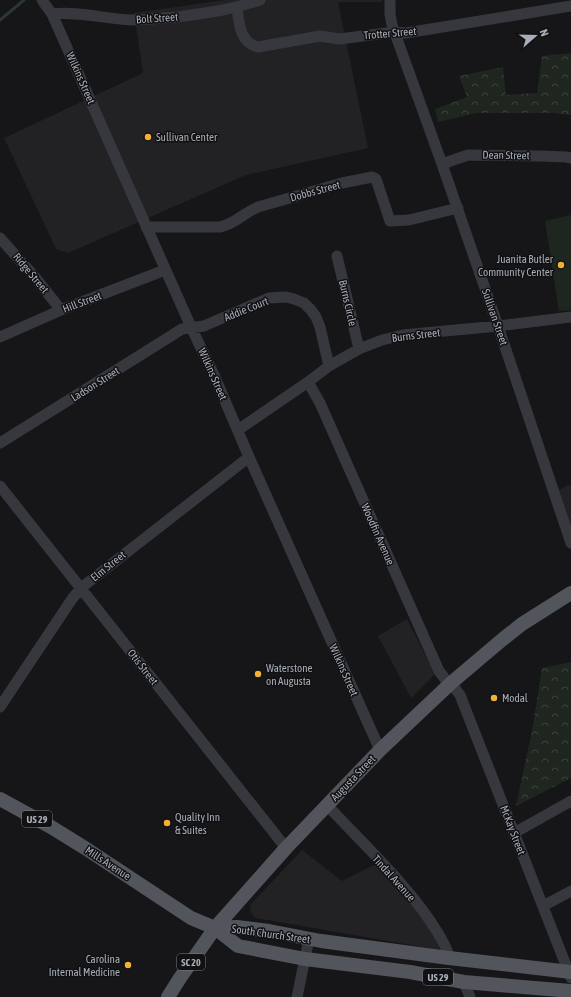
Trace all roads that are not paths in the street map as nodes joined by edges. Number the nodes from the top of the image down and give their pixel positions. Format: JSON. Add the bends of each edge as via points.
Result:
{"nodes":[{"id":1,"x":42,"y":0,"type":"edge"},
{"id":2,"x":260,"y":0,"type":"edge"},
{"id":3,"x":390,"y":0,"type":"edge"},
{"id":4,"x":571,"y":6,"type":"edge"},
{"id":5,"x":237,"y":8,"type":"junction"},
{"id":6,"x":52,"y":14,"type":"junction"},
{"id":7,"x":394,"y":32,"type":"junction"},
{"id":8,"x":571,"y":158,"type":"edge"},
{"id":9,"x":442,"y":164,"type":"junction"},
{"id":10,"x":458,"y":208,"type":"junction"},
{"id":11,"x":146,"y":227,"type":"junction"},
{"id":12,"x":0,"y":238,"type":"edge"},
{"id":13,"x":337,"y":256,"type":"dead end"},
{"id":14,"x":165,"y":270,"type":"junction"},
{"id":15,"x":61,"y":310,"type":"junction"},
{"id":16,"x":571,"y":317,"type":"edge"},
{"id":17,"x":498,"y":326,"type":"junction"},
{"id":18,"x":191,"y":327,"type":"junction"},
{"id":19,"x":0,"y":338,"type":"edge"},
{"id":20,"x":359,"y":349,"type":"junction"},
{"id":21,"x":329,"y":366,"type":"junction"},
{"id":22,"x":308,"y":382,"type":"junction"},
{"id":23,"x":238,"y":430,"type":"junction"},
{"id":24,"x":0,"y":443,"type":"edge"},
{"id":25,"x":249,"y":457,"type":"junction"},
{"id":26,"x":0,"y":486,"type":"edge"},
{"id":27,"x":571,"y":543,"type":"edge"},
{"id":28,"x":81,"y":588,"type":"junction"},
{"id":29,"x":571,"y":593,"type":"edge"},
{"id":30,"x":451,"y":683,"type":"junction"},
{"id":31,"x":0,"y":707,"type":"edge"},
{"id":32,"x":380,"y":750,"type":"junction"},
{"id":33,"x":0,"y":799,"type":"edge"},
{"id":34,"x":571,"y":801,"type":"edge"},
{"id":35,"x":327,"y":805,"type":"junction"},
{"id":36,"x":514,"y":833,"type":"junction"},
{"id":37,"x":286,"y":848,"type":"junction"},
{"id":38,"x":571,"y":891,"type":"edge"},
{"id":39,"x":543,"y":906,"type":"junction"},
{"id":40,"x":215,"y":928,"type":"junction"},
{"id":41,"x":309,"y":939,"type":"junction"},
{"id":42,"x":449,"y":958,"type":"junction"},
{"id":43,"x":305,"y":959,"type":"junction"},
{"id":44,"x":570,"y":974,"type":"edge"},
{"id":45,"x":464,"y":982,"type":"junction"},
{"id":46,"x":571,"y":991,"type":"edge"},
{"id":47,"x":168,"y":997,"type":"edge"},
{"id":48,"x":297,"y":997,"type":"edge"},
{"id":49,"x":470,"y":997,"type":"edge"}],
"edges":[{"from":1,"to":6,"type":"street","name":"Wilkins Street"},
{"from":2,"to":5,"type":"street","name":"Bolt Street"},
{"from":3,"to":7,"type":"street","name":"Sullivan Street"},
{"from":4,"to":7,"type":"street","name":"Trotter Street","via":[[406,33]]},
{"from":5,"to":6,"type":"street","name":"Bolt Street","via":[[147,20],[110,19],[65,12]]},
{"from":5,"to":7,"type":"street","name":"Trotter Street","via":[[243,37],[252,46],[258,47],[320,36],[339,39]]},
{"from":6,"to":11,"type":"street","name":"Wilkins Street"},
{"from":7,"to":9,"type":"street","name":"Sullivan Street"},
{"from":8,"to":9,"type":"street","name":"Dean Street","via":[[468,155]]},
{"from":9,"to":10,"type":"street","name":"Sullivan Street"},
{"from":10,"to":11,"type":"street","name":"Dobbs Street","via":[[409,220],[390,221],[376,179],[372,176],[258,207],[226,226]]},
{"from":10,"to":17,"type":"street","name":"Sullivan Street"},
{"from":11,"to":14,"type":"street","name":"Wilkins Street"},
{"from":12,"to":15,"type":"street","name":"Ridge Street"},
{"from":13,"to":20,"type":"street","name":"Burns Circle"},
{"from":14,"to":15,"type":"street","name":"Hill Street"},
{"from":14,"to":18,"type":"street","name":"Wilkins Street"},
{"from":15,"to":19,"type":"street","name":"Hill Street"},
{"from":16,"to":17,"type":"street","name":"Burns Street"},
{"from":17,"to":20,"type":"street","name":"Burns Street","via":[[403,335]]},
{"from":17,"to":27,"type":"street","name":"Sullivan Street"},
{"from":18,"to":21,"type":"street","name":"Addie Court","via":[[204,326],[270,298],[294,299],[304,304],[316,317]]},
{"from":18,"to":23,"type":"street","name":"Wilkins Street"},
{"from":18,"to":24,"type":"street","name":"Ladson Street","via":[[182,329]]},
{"from":20,"to":21,"type":"street","name":"Burns Street"},
{"from":21,"to":22,"type":"street","name":"Burns Street"},
{"from":22,"to":23,"type":"street","name":"Burns Street"},
{"from":22,"to":30,"type":"street","name":"Woodfin Avenue","via":[[320,403],[439,671]]},
{"from":23,"to":25,"type":"street","name":"Wilkins Street"},
{"from":25,"to":28,"type":"street","name":"Elm Street"},
{"from":25,"to":32,"type":"street","name":"Wilkins Street"},
{"from":26,"to":28,"type":"street","name":"Otis Street"},
{"from":28,"to":31,"type":"street","name":"Elm Street"},
{"from":28,"to":37,"type":"street","name":"Otis Street"},
{"from":29,"to":30,"type":"main road","name":"Augusta Street","number":"SC 20","via":[[522,624]]},
{"from":30,"to":32,"type":"main road","name":"Augusta Street","number":"SC 20"},
{"from":30,"to":36,"type":"street","name":"McKay Street","via":[[460,695]]},
{"from":32,"to":35,"type":"main road","name":"Augusta Street","number":"SC 20"},
{"from":33,"to":40,"type":"main road","name":"Mills Avenue","number":"US 29","via":[[85,848],[191,918]]},
{"from":34,"to":36,"type":"street"},
{"from":35,"to":37,"type":"main road","name":"Augusta Street","number":"SC 20"},
{"from":35,"to":42,"type":"street","name":"Tindal Avenue","via":[[418,905],[446,947]]},
{"from":36,"to":39,"type":"street","name":"McKay Street"},
{"from":37,"to":40,"type":"main road","name":"Augusta Street","number":"SC 20"},
{"from":38,"to":39,"type":"street"},
{"from":39,"to":44,"type":"street","name":"McKay Street"},
{"from":40,"to":41,"type":"main road","name":"South Church Street","number":"US 29","via":[[245,928]]},
{"from":40,"to":43,"type":"main road","name":"South Church Street","number":"US 29","via":[[238,946]]},
{"from":40,"to":47,"type":"main road","name":"Augusta Street","number":"SC 20"},
{"from":41,"to":42,"type":"main road","name":"South Church Street","number":"US 29"},
{"from":41,"to":43,"type":"street"},
{"from":42,"to":44,"type":"main road","name":"South Church Street","number":"US 29"},
{"from":43,"to":45,"type":"main road","name":"South Church Street","number":"US 29","via":[[410,972]]},
{"from":43,"to":48,"type":"street"},
{"from":45,"to":46,"type":"main road","name":"South Church Street","number":"US 29"},
{"from":45,"to":49,"type":"street"}]}
